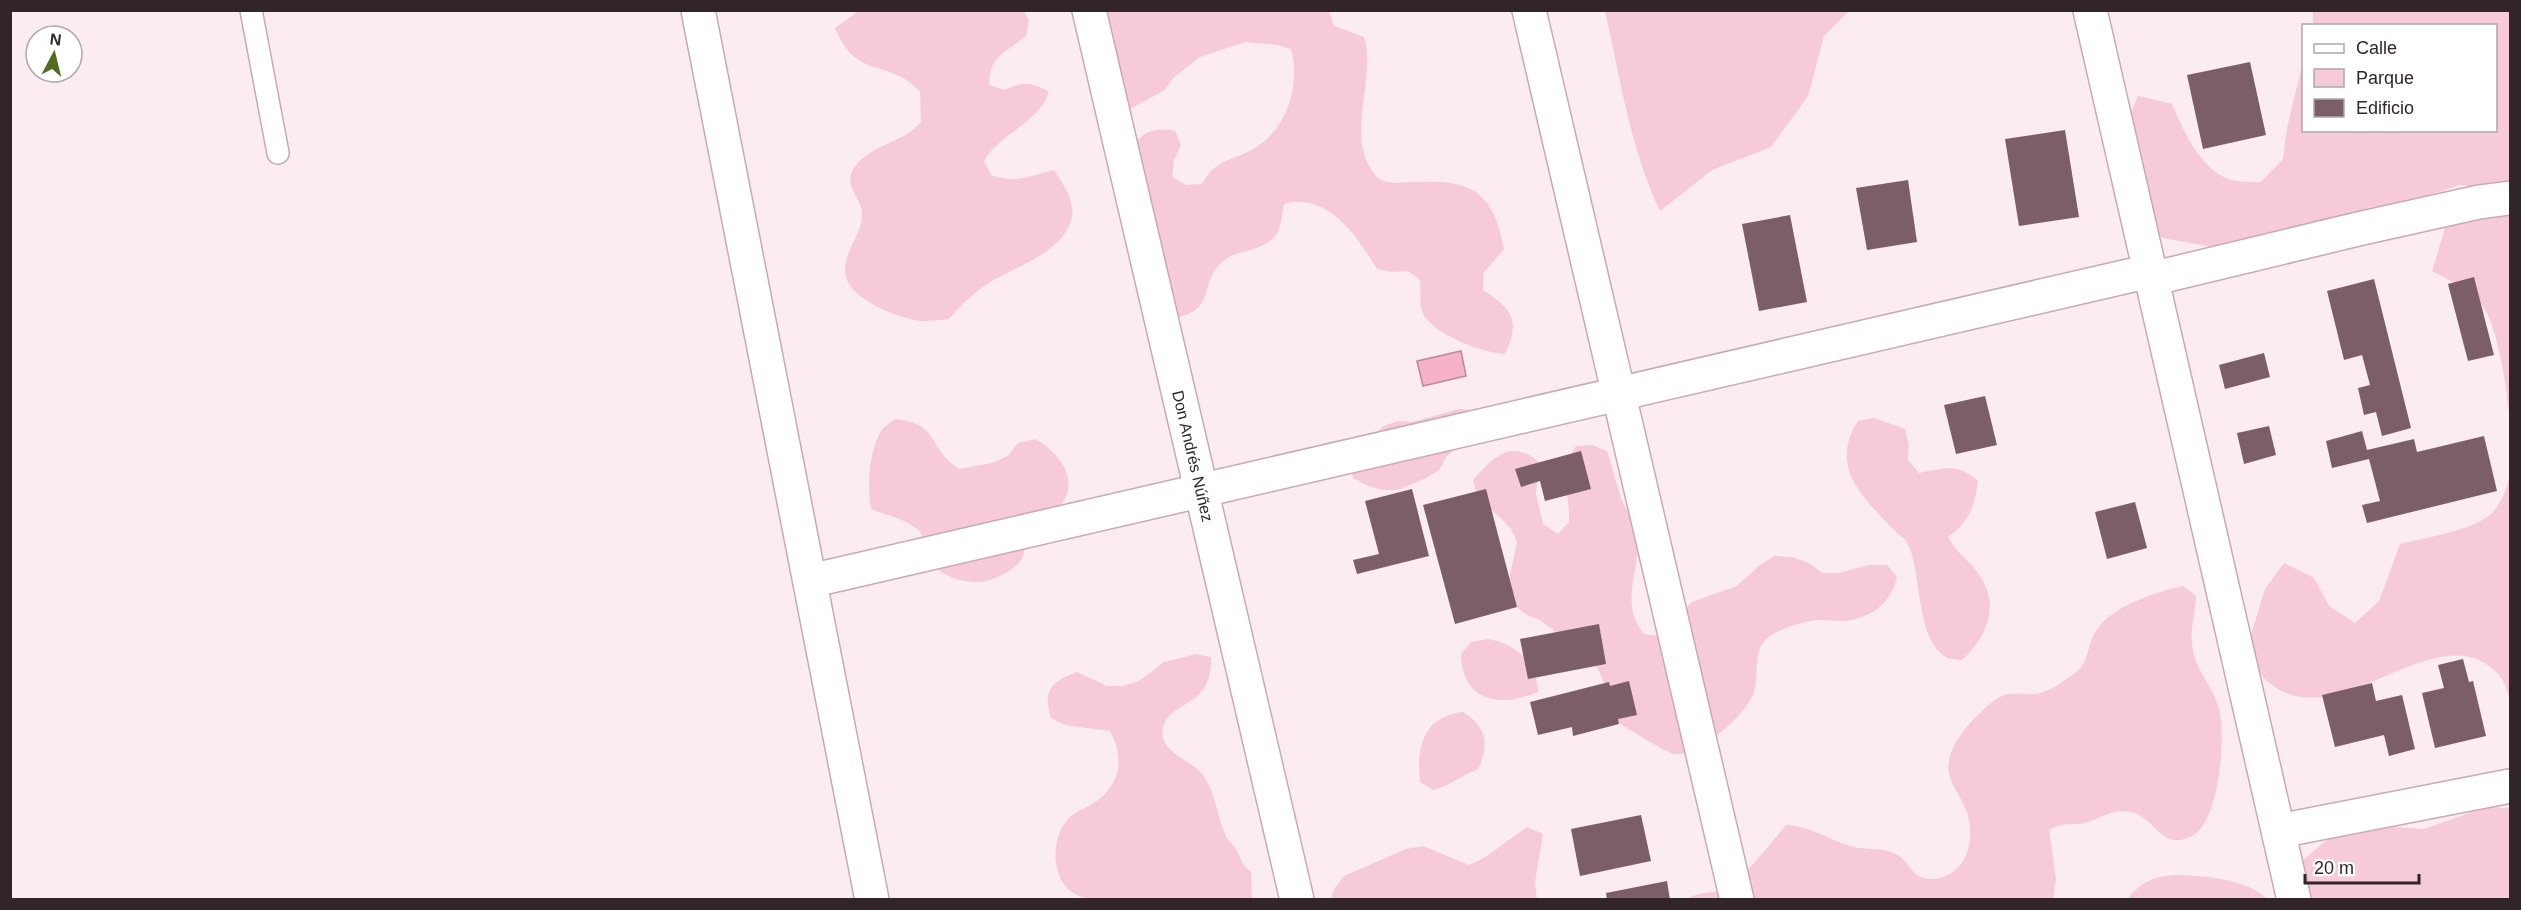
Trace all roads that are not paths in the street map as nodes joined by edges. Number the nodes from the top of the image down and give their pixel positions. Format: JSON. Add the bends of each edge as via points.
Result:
{"nodes":[{"id":1,"x":251,"y":10,"type":"edge"},
{"id":2,"x":698,"y":10,"type":"edge"},
{"id":3,"x":1089,"y":10,"type":"edge"},
{"id":4,"x":1529,"y":10,"type":"edge"},
{"id":5,"x":2090,"y":10,"type":"edge"},
{"id":6,"x":278,"y":153,"type":"dead end"},
{"id":7,"x":2511,"y":198,"type":"edge"},
{"id":8,"x":2151,"y":275,"type":"junction"},
{"id":9,"x":1619,"y":394,"type":"junction"},
{"id":10,"x":1201,"y":490,"type":"junction"},
{"id":11,"x":810,"y":581,"type":"junction"},
{"id":12,"x":2511,"y":786,"type":"edge"},
{"id":13,"x":2278,"y":831,"type":"junction"},
{"id":14,"x":872,"y":900,"type":"edge"},
{"id":15,"x":1297,"y":900,"type":"edge"},
{"id":16,"x":1737,"y":900,"type":"edge"},
{"id":17,"x":2294,"y":900,"type":"edge"}],
"edges":[{"from":1,"to":6,"type":"lane"},
{"from":2,"to":11,"type":"street"},
{"from":3,"to":10,"type":"street","name":"Don Andrés Núñez"},
{"from":4,"to":9,"type":"street"},
{"from":5,"to":8,"type":"street"},
{"from":7,"to":8,"type":"street"},
{"from":8,"to":9,"type":"street"},
{"from":8,"to":13,"type":"street"},
{"from":9,"to":10,"type":"street"},
{"from":9,"to":16,"type":"street"},
{"from":10,"to":11,"type":"street"},
{"from":10,"to":15,"type":"street","name":"Don Andrés Núñez"},
{"from":11,"to":14,"type":"street"},
{"from":12,"to":13,"type":"street"},
{"from":13,"to":17,"type":"street"}]}
